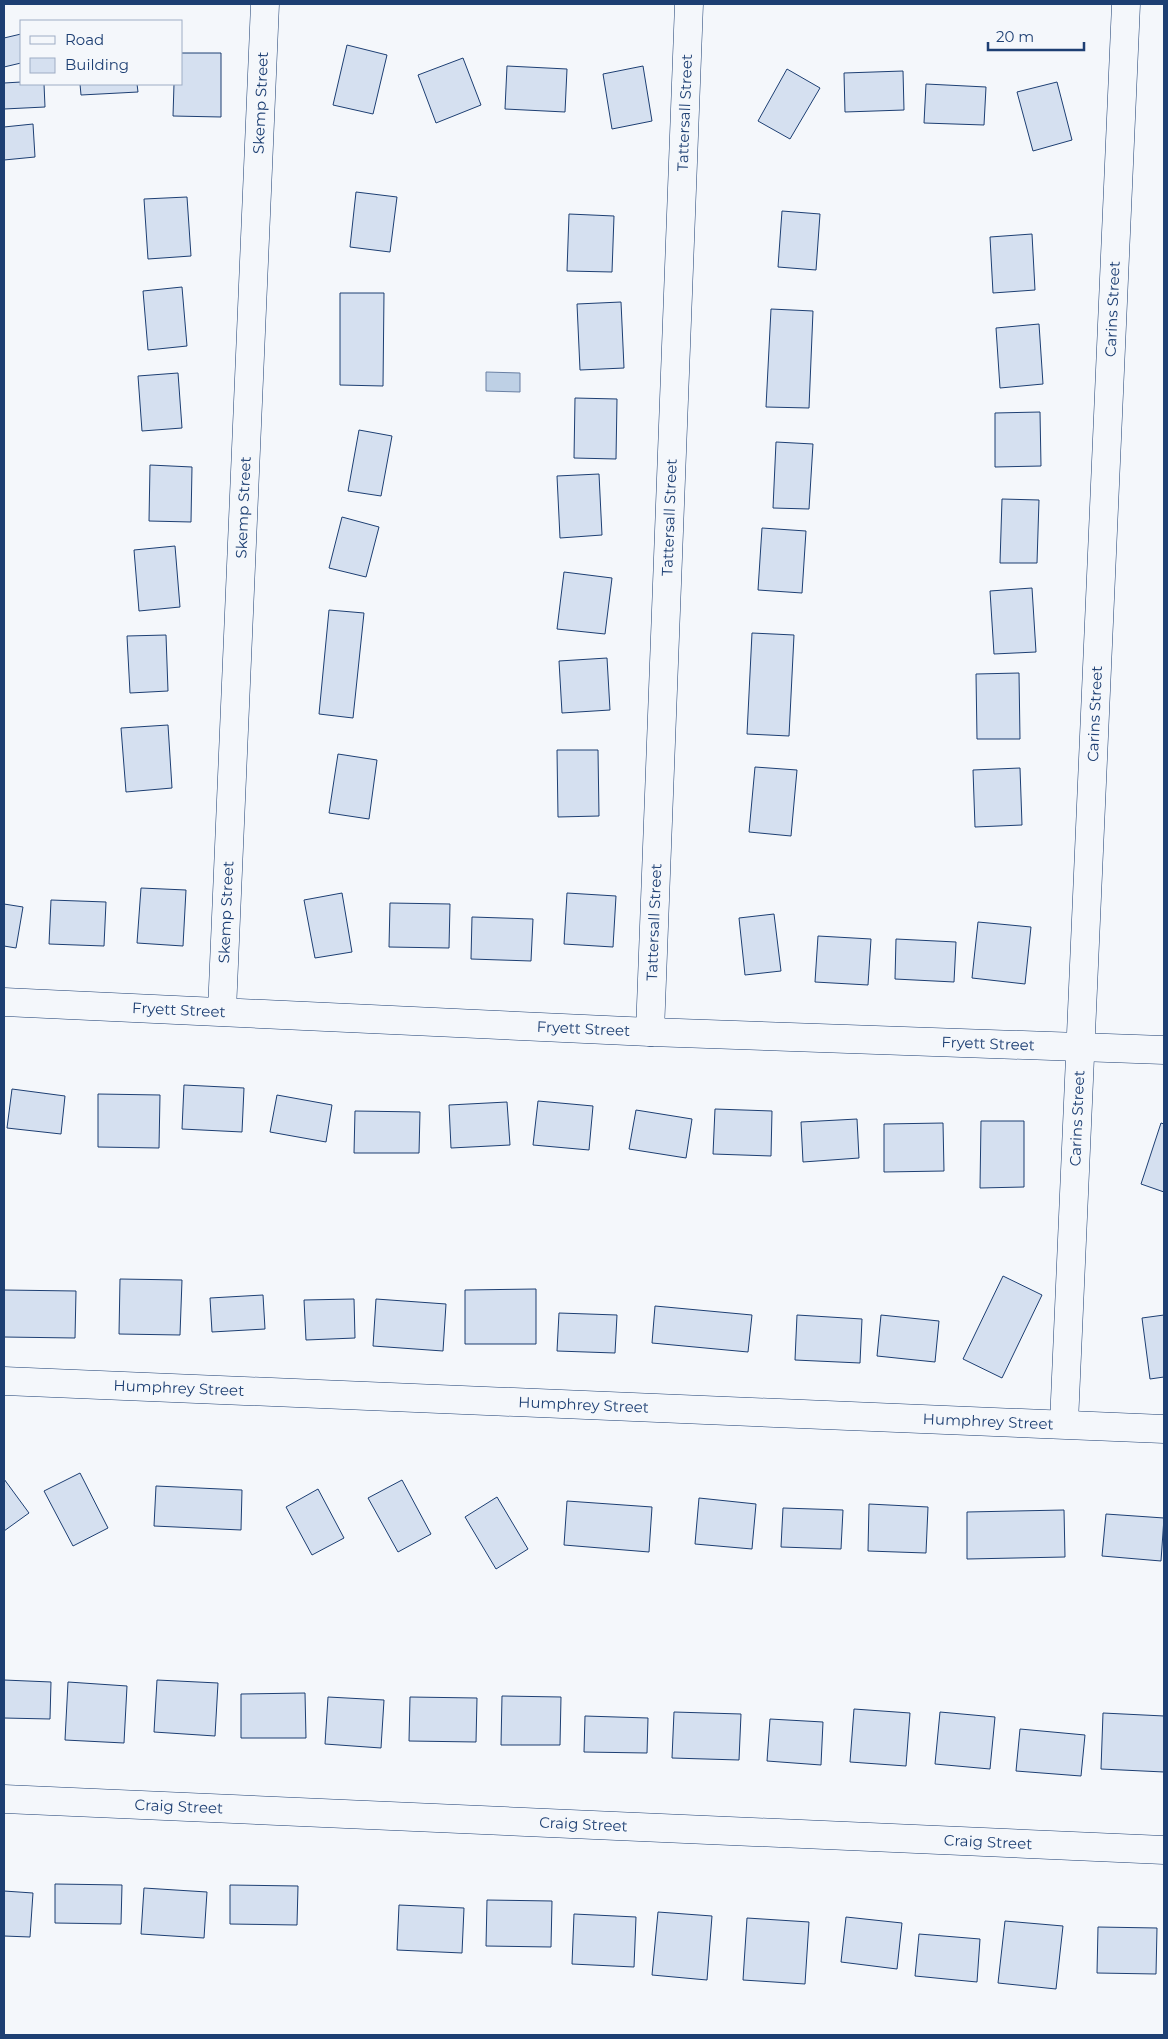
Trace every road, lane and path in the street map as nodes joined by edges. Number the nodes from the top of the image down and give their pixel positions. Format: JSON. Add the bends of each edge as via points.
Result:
{"nodes":[{"id":1,"x":265,"y":4,"type":"edge"},
{"id":2,"x":689,"y":4,"type":"edge"},
{"id":3,"x":1126,"y":4,"type":"edge"},
{"id":4,"x":4,"y":1002,"type":"edge"},
{"id":5,"x":222,"y":1011,"type":"junction"},
{"id":6,"x":650,"y":1032,"type":"junction"},
{"id":7,"x":1082,"y":1046,"type":"junction"},
{"id":8,"x":1164,"y":1050,"type":"edge"},
{"id":9,"x":4,"y":1381,"type":"edge"},
{"id":10,"x":1064,"y":1424,"type":"junction"},
{"id":11,"x":1164,"y":1429,"type":"edge"},
{"id":12,"x":4,"y":1799,"type":"edge"},
{"id":13,"x":1164,"y":1850,"type":"edge"}],
"edges":[{"from":1,"to":5,"type":"street","name":"Skemp Street"},
{"from":2,"to":6,"type":"street","name":"Tattersall Street"},
{"from":3,"to":7,"type":"street","name":"Carins Street"},
{"from":4,"to":5,"type":"street","name":"Fryett Street"},
{"from":5,"to":6,"type":"street","name":"Fryett Street"},
{"from":6,"to":7,"type":"street","name":"Fryett Street"},
{"from":7,"to":8,"type":"street","name":"Fryett Street"},
{"from":7,"to":10,"type":"street","name":"Carins Street"},
{"from":9,"to":10,"type":"street","name":"Humphrey Street"},
{"from":10,"to":11,"type":"street","name":"Humphrey Street"},
{"from":12,"to":13,"type":"street","name":"Craig Street"}]}
